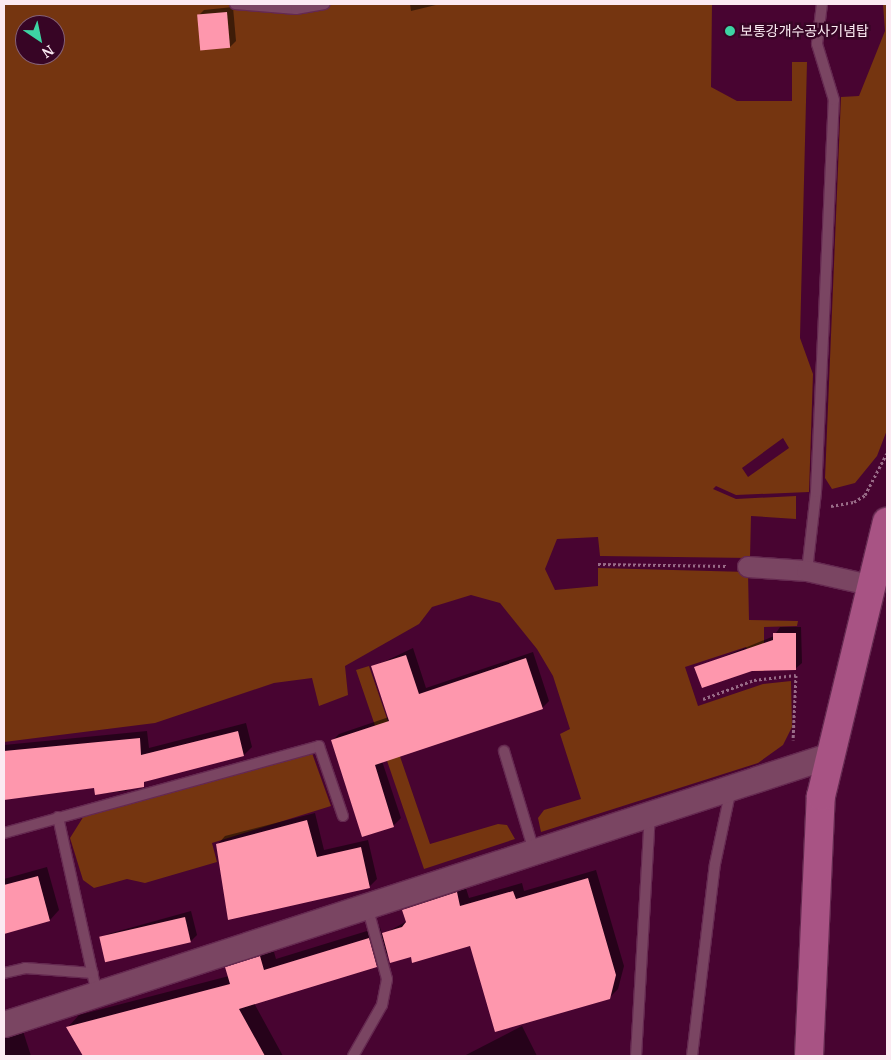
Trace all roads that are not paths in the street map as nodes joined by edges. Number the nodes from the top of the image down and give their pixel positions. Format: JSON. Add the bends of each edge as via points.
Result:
{"nodes":[{"id":1,"x":235,"y":4,"type":"edge"},
{"id":2,"x":325,"y":4,"type":"edge"},
{"id":3,"x":822,"y":4,"type":"edge"},
{"id":4,"x":887,"y":522,"type":"edge"},
{"id":5,"x":748,"y":567,"type":"road end"},
{"id":6,"x":807,"y":571,"type":"junction"},
{"id":7,"x":869,"y":585,"type":"junction"},
{"id":8,"x":504,"y":752,"type":"dead end"},
{"id":9,"x":828,"y":756,"type":"junction"},
{"id":10,"x":731,"y":788,"type":"junction"},
{"id":11,"x":650,"y":815,"type":"junction"},
{"id":12,"x":343,"y":816,"type":"dead end"},
{"id":13,"x":58,"y":817,"type":"junction"},
{"id":14,"x":4,"y":833,"type":"edge"},
{"id":15,"x":534,"y":852,"type":"junction"},
{"id":16,"x":366,"y":905,"type":"junction"},
{"id":17,"x":4,"y":973,"type":"edge"},
{"id":18,"x":95,"y":984,"type":"junction"},
{"id":19,"x":4,"y":1024,"type":"edge"},
{"id":20,"x":353,"y":1056,"type":"edge"},
{"id":21,"x":636,"y":1056,"type":"edge"},
{"id":22,"x":692,"y":1056,"type":"edge"},
{"id":23,"x":809,"y":1056,"type":"edge"}],
"edges":[{"from":1,"to":2,"type":"lane","via":[[296,9]]},
{"from":3,"to":6,"type":"lane","via":[[817,44],[834,100],[814,506]]},
{"from":4,"to":7,"type":"main road"},
{"from":5,"to":6,"type":"street"},
{"from":6,"to":7,"type":"street"},
{"from":7,"to":9,"type":"main road"},
{"from":8,"to":15,"type":"lane"},
{"from":9,"to":10,"type":"street"},
{"from":9,"to":23,"type":"main road","via":[[822,796]]},
{"from":10,"to":11,"type":"street"},
{"from":10,"to":22,"type":"lane","via":[[715,864]]},
{"from":11,"to":15,"type":"street"},
{"from":11,"to":21,"type":"lane"},
{"from":12,"to":13,"type":"lane","via":[[319,746]]},
{"from":13,"to":14,"type":"lane"},
{"from":13,"to":18,"type":"lane"},
{"from":15,"to":16,"type":"street"},
{"from":16,"to":18,"type":"street"},
{"from":16,"to":20,"type":"lane","via":[[387,979],[382,1005]]},
{"from":17,"to":18,"type":"lane","via":[[25,968]]},
{"from":18,"to":19,"type":"street"}]}
